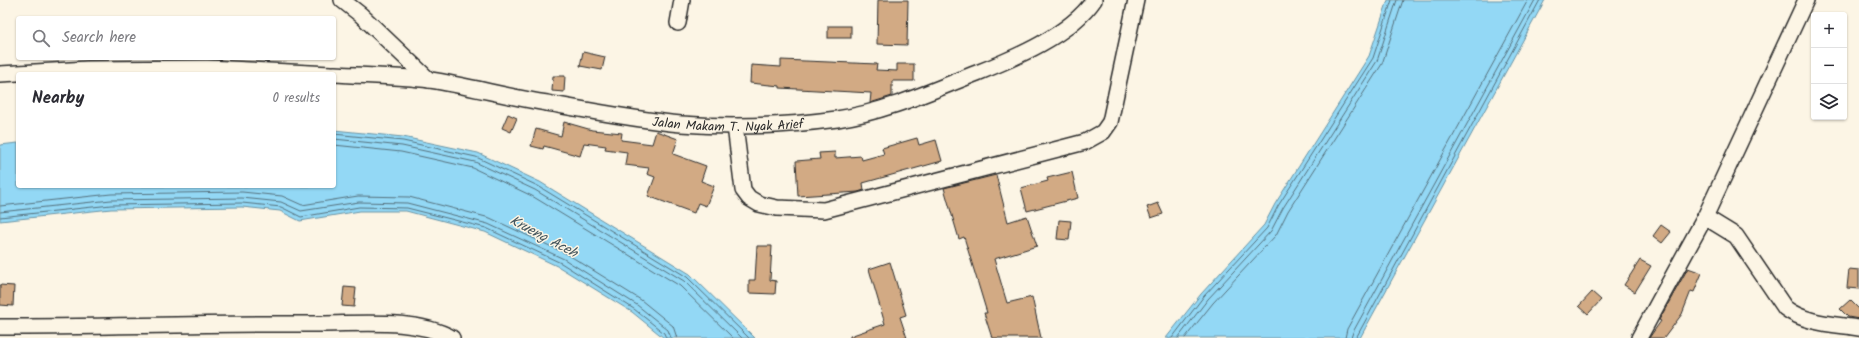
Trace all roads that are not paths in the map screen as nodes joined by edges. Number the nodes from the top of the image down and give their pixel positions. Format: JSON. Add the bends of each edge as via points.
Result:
{"nodes":[{"id":1,"x":342,"y":0,"type":"edge"},
{"id":2,"x":682,"y":0,"type":"edge"},
{"id":3,"x":1094,"y":0,"type":"edge"},
{"id":4,"x":1136,"y":0,"type":"edge"},
{"id":5,"x":1806,"y":0,"type":"edge"},
{"id":6,"x":678,"y":23,"type":"dead end"},
{"id":7,"x":35,"y":72,"type":"edge"},
{"id":8,"x":291,"y":72,"type":"edge"},
{"id":9,"x":16,"y":73,"type":"edge"},
{"id":10,"x":0,"y":74,"type":"edge"},
{"id":11,"x":336,"y":74,"type":"edge"},
{"id":12,"x":429,"y":80,"type":"junction"},
{"id":13,"x":735,"y":126,"type":"junction"},
{"id":14,"x":1705,"y":218,"type":"junction"},
{"id":15,"x":0,"y":327,"type":"edge"},
{"id":16,"x":1859,"y":328,"type":"edge"},
{"id":17,"x":452,"y":338,"type":"edge"},
{"id":18,"x":1639,"y":338,"type":"edge"}],
"edges":[{"from":1,"to":12,"type":"street"},
{"from":2,"to":6,"type":"street"},
{"from":3,"to":13,"type":"street","name":"Jalan Makam T. Nyak Arief","via":[[1089,8],[1058,34],[1016,57],[914,98],[876,111],[837,119]]},
{"from":4,"to":13,"type":"street","via":[[1110,122],[1103,132],[1085,142],[824,210],[777,208],[759,204],[749,198],[743,190]]},
{"from":5,"to":14,"type":"street"},
{"from":7,"to":8,"type":"street","name":"Jalan Makam T. Nyak Arief","via":[[207,68]]},
{"from":9,"to":10,"type":"street","name":"Jalan Makam T. Nyak Arief"},
{"from":11,"to":12,"type":"street","name":"Jalan Makam T. Nyak Arief"},
{"from":12,"to":13,"type":"street","name":"Jalan Makam T. Nyak Arief","via":[[545,103],[680,124]]},
{"from":14,"to":16,"type":"street","via":[[1736,236],[1785,308],[1793,314],[1811,321]]},
{"from":14,"to":18,"type":"street"},
{"from":15,"to":17,"type":"street","via":[[264,323],[412,325],[438,330]]}]}
